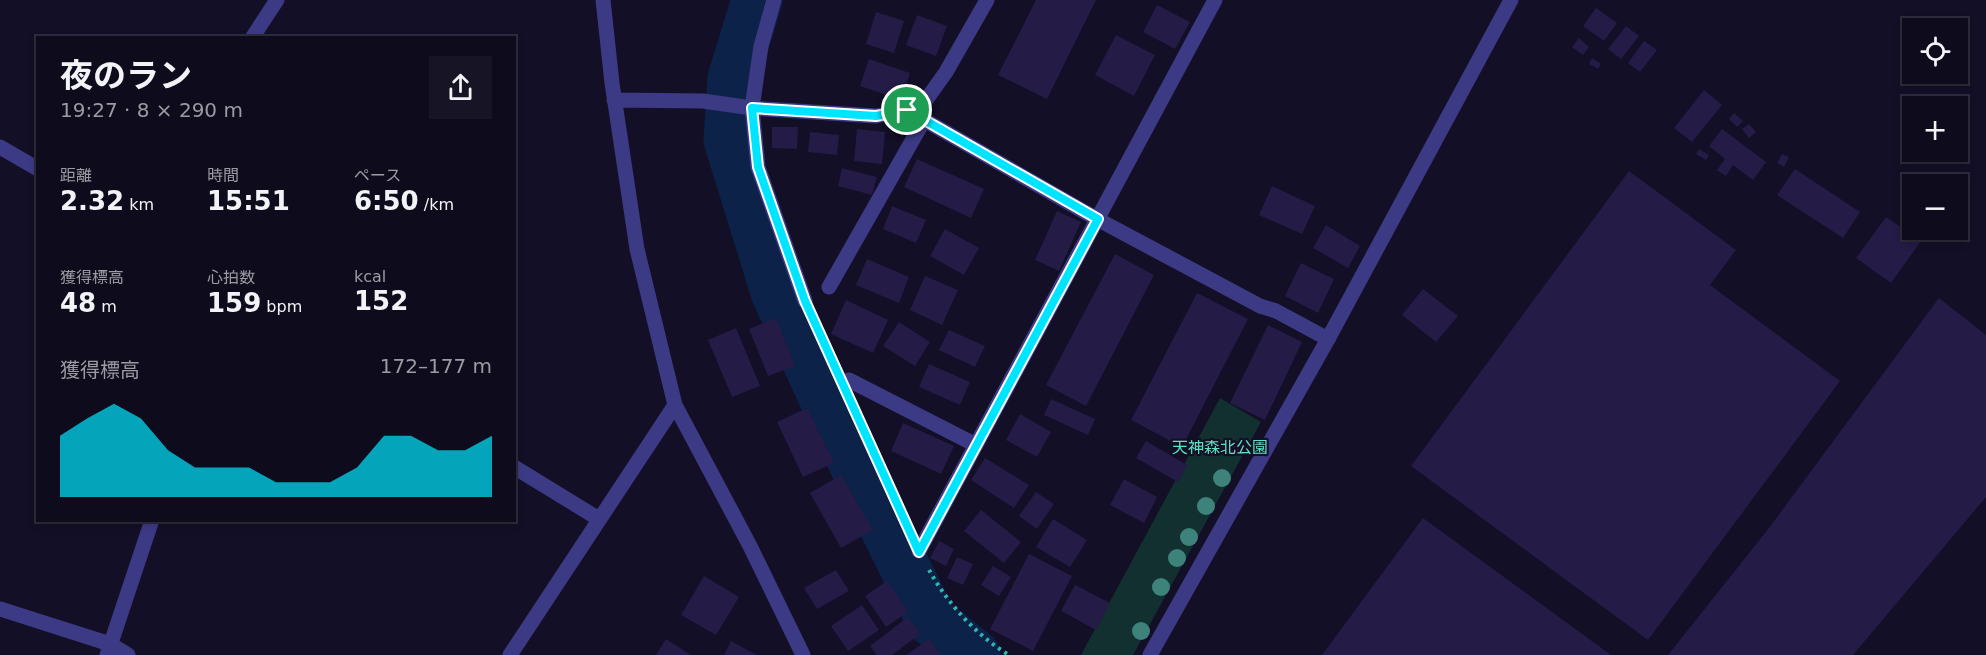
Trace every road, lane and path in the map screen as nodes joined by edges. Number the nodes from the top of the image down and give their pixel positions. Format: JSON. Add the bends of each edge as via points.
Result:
{"nodes":[{"id":1,"x":277,"y":0,"type":"edge"},
{"id":2,"x":603,"y":0,"type":"edge"},
{"id":3,"x":774,"y":0,"type":"edge"},
{"id":4,"x":987,"y":0,"type":"edge"},
{"id":5,"x":1215,"y":0,"type":"edge"},
{"id":6,"x":1511,"y":0,"type":"edge"},
{"id":7,"x":253,"y":36,"type":"edge"},
{"id":8,"x":614,"y":100,"type":"junction"},
{"id":9,"x":752,"y":108,"type":"junction"},
{"id":10,"x":907,"y":110,"type":"junction"},
{"id":11,"x":924,"y":120,"type":"junction"},
{"id":12,"x":0,"y":147,"type":"edge"},
{"id":13,"x":36,"y":168,"type":"edge"},
{"id":14,"x":1098,"y":219,"type":"junction"},
{"id":15,"x":829,"y":287,"type":"dead end"},
{"id":16,"x":805,"y":301,"type":"joint"},
{"id":17,"x":1328,"y":339,"type":"junction"},
{"id":18,"x":843,"y":376,"type":"joint"},
{"id":19,"x":851,"y":404,"type":"dead end"},
{"id":20,"x":675,"y":405,"type":"junction"},
{"id":21,"x":976,"y":445,"type":"junction"},
{"id":22,"x":516,"y":468,"type":"edge"},
{"id":23,"x":599,"y":519,"type":"junction"},
{"id":24,"x":151,"y":522,"type":"edge"},
{"id":25,"x":919,"y":552,"type":"junction"},
{"id":26,"x":0,"y":609,"type":"edge"},
{"id":27,"x":108,"y":649,"type":"edge"},
{"id":28,"x":128,"y":655,"type":"edge"},
{"id":29,"x":510,"y":655,"type":"edge"},
{"id":30,"x":803,"y":655,"type":"edge"},
{"id":31,"x":1009,"y":655,"type":"edge"},
{"id":32,"x":1150,"y":655,"type":"edge"}],
"edges":[{"from":1,"to":7,"type":"street"},
{"from":2,"to":8,"type":"street"},
{"from":3,"to":9,"type":"street","via":[[760,46]]},
{"from":4,"to":10,"type":"street","via":[[926,100]]},
{"from":5,"to":14,"type":"street"},
{"from":6,"to":17,"type":"street"},
{"from":8,"to":9,"type":"street","via":[[703,101]]},
{"from":8,"to":20,"type":"street","via":[[637,249]]},
{"from":9,"to":10,"type":"street","via":[[876,116]]},
{"from":9,"to":16,"type":"street","via":[[758,167]]},
{"from":10,"to":11,"type":"street"},
{"from":11,"to":14,"type":"street"},
{"from":11,"to":15,"type":"street"},
{"from":12,"to":13,"type":"street"},
{"from":14,"to":17,"type":"street"},
{"from":14,"to":21,"type":"street"},
{"from":16,"to":18,"type":"path"},
{"from":17,"to":32,"type":"street"},
{"from":18,"to":21,"type":"street"},
{"from":19,"to":25,"type":"path"},
{"from":20,"to":23,"type":"street"},
{"from":20,"to":30,"type":"street"},
{"from":21,"to":25,"type":"street"},
{"from":22,"to":23,"type":"street"},
{"from":23,"to":29,"type":"street"},
{"from":24,"to":27,"type":"street"},
{"from":25,"to":31,"type":"path","via":[[938,587],[966,620],[987,642]]},
{"from":26,"to":27,"type":"street"},
{"from":27,"to":28,"type":"street"}]}
